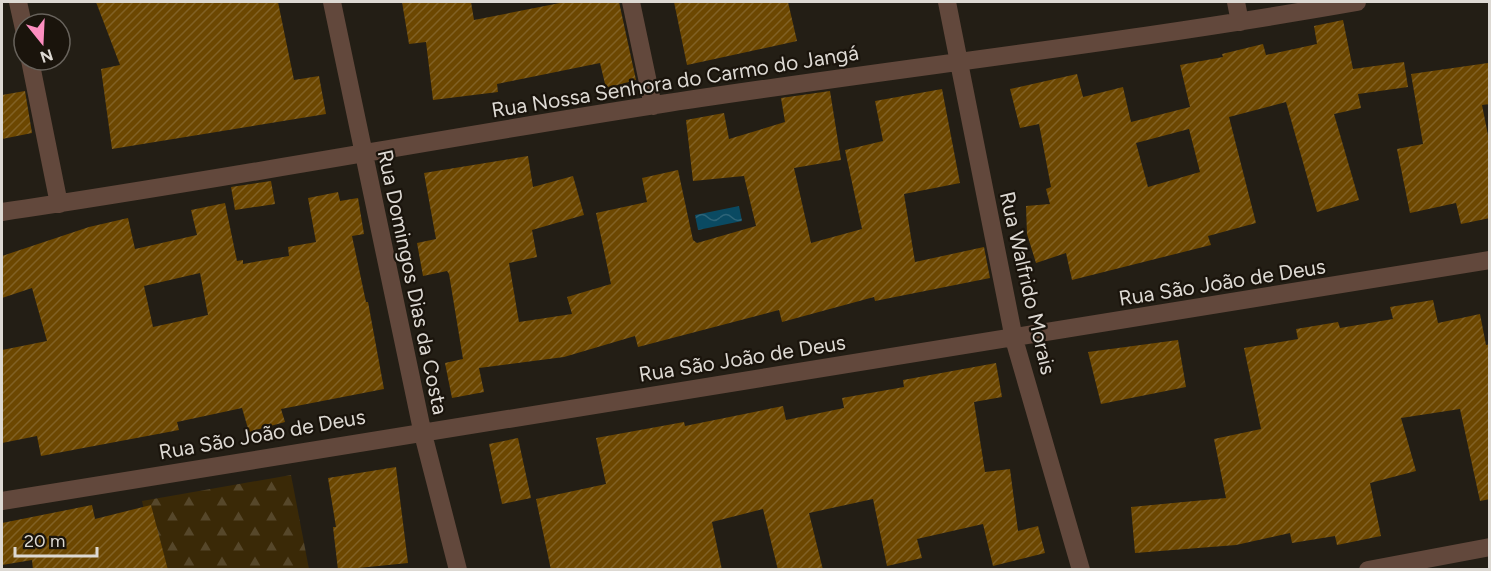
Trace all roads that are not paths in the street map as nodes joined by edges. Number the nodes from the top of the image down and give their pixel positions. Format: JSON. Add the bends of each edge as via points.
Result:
{"nodes":[{"id":1,"x":332,"y":2,"type":"edge"},
{"id":2,"x":631,"y":2,"type":"edge"},
{"id":3,"x":947,"y":2,"type":"edge"},
{"id":4,"x":1236,"y":2,"type":"edge"},
{"id":5,"x":1357,"y":2,"type":"edge"},
{"id":6,"x":1240,"y":22,"type":"junction"},
{"id":7,"x":958,"y":60,"type":"junction"},
{"id":8,"x":32,"y":72,"type":"edge"},
{"id":9,"x":653,"y":106,"type":"junction"},
{"id":10,"x":363,"y":155,"type":"junction"},
{"id":11,"x":59,"y":204,"type":"junction"},
{"id":12,"x":2,"y":212,"type":"edge"},
{"id":13,"x":1490,"y":260,"type":"edge"},
{"id":14,"x":1014,"y":339,"type":"junction"},
{"id":15,"x":422,"y":430,"type":"junction"},
{"id":16,"x":2,"y":501,"type":"edge"},
{"id":17,"x":1490,"y":547,"type":"edge"},
{"id":18,"x":458,"y":570,"type":"edge"},
{"id":19,"x":1081,"y":570,"type":"edge"},
{"id":20,"x":1368,"y":570,"type":"edge"}],
"edges":[{"from":1,"to":10,"type":"street","name":"Rua Domingos Dias da Costa"},
{"from":2,"to":9,"type":"street"},
{"from":3,"to":7,"type":"street","name":"Rua Walfrido Morais"},
{"from":4,"to":6,"type":"street"},
{"from":5,"to":6,"type":"street","name":"Rua Nossa Senhora do Carmo do Jangá"},
{"from":6,"to":7,"type":"street","name":"Rua Nossa Senhora do Carmo do Jangá"},
{"from":7,"to":9,"type":"street","name":"Rua Nossa Senhora do Carmo do Jangá"},
{"from":7,"to":14,"type":"street","name":"Rua Walfrido Morais"},
{"from":8,"to":11,"type":"street"},
{"from":9,"to":10,"type":"street","name":"Rua Nossa Senhora do Carmo do Jangá"},
{"from":10,"to":11,"type":"street","name":"Rua Nossa Senhora do Carmo do Jangá"},
{"from":10,"to":15,"type":"street","name":"Rua Domingos Dias da Costa"},
{"from":11,"to":12,"type":"street","name":"Rua Nossa Senhora do Carmo do Jangá"},
{"from":13,"to":14,"type":"street","name":"Rua São João de Deus"},
{"from":14,"to":15,"type":"street","name":"Rua São João de Deus"},
{"from":14,"to":19,"type":"street","name":"Rua Walfrido Morais"},
{"from":15,"to":16,"type":"street","name":"Rua São João de Deus"},
{"from":15,"to":18,"type":"street","name":"Rua Domingos Dias da Costa"},
{"from":17,"to":20,"type":"street"}]}
